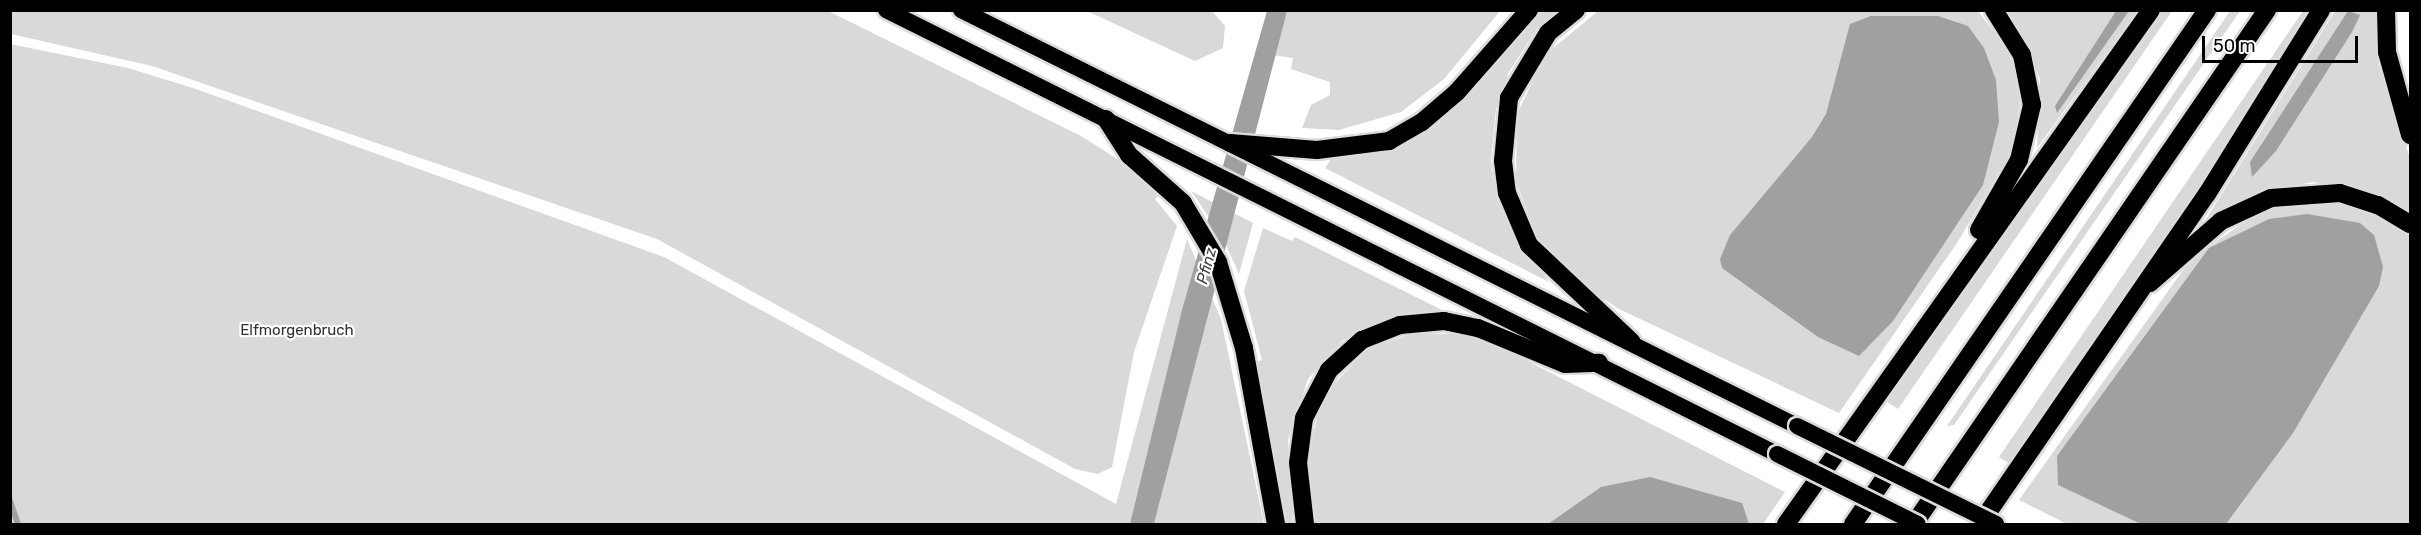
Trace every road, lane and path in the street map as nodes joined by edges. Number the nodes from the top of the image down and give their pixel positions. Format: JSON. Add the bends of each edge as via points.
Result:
{"nodes":[{"id":1,"x":886,"y":10,"type":"edge"},
{"id":2,"x":961,"y":10,"type":"edge"},
{"id":3,"x":1529,"y":10,"type":"edge"},
{"id":4,"x":1576,"y":10,"type":"edge"},
{"id":5,"x":1994,"y":10,"type":"edge"},
{"id":6,"x":2151,"y":10,"type":"edge"},
{"id":7,"x":2207,"y":10,"type":"edge"},
{"id":8,"x":2267,"y":10,"type":"edge"},
{"id":9,"x":2321,"y":10,"type":"edge"},
{"id":10,"x":2386,"y":10,"type":"edge"},
{"id":11,"x":1106,"y":119,"type":"junction"},
{"id":12,"x":2410,"y":135,"type":"edge"},
{"id":13,"x":1230,"y":143,"type":"junction"},
{"id":14,"x":2410,"y":224,"type":"edge"},
{"id":15,"x":2143,"y":288,"type":"junction"},
{"id":16,"x":1927,"y":320,"type":"junction"},
{"id":17,"x":1632,"y":342,"type":"junction"},
{"id":18,"x":1599,"y":363,"type":"junction"},
{"id":19,"x":1276,"y":525,"type":"edge"},
{"id":20,"x":1305,"y":525,"type":"edge"},
{"id":21,"x":1786,"y":525,"type":"edge"},
{"id":22,"x":1853,"y":525,"type":"edge"},
{"id":23,"x":1916,"y":525,"type":"edge"},
{"id":24,"x":1980,"y":525,"type":"edge"},
{"id":25,"x":1996,"y":525,"type":"edge"}],
"edges":[{"from":1,"to":11,"type":"highway"},
{"from":2,"to":13,"type":"highway"},
{"from":3,"to":13,"type":"highway","via":[[1457,92],[1407,132],[1366,147],[1294,148]]},
{"from":4,"to":17,"type":"highway","via":[[1548,33],[1509,98],[1503,161],[1507,193],[1529,245]]},
{"from":5,"to":16,"type":"highway","via":[[2014,39],[2028,73],[2030,126],[2019,160]]},
{"from":6,"to":16,"type":"highway"},
{"from":7,"to":22,"type":"highway"},
{"from":8,"to":23,"type":"highway"},
{"from":9,"to":15,"type":"highway"},
{"from":10,"to":12,"type":"highway","via":[[2387,52]]},
{"from":11,"to":18,"type":"highway"},
{"from":11,"to":19,"type":"highway","via":[[1129,155],[1174,195],[1218,262],[1244,348]]},
{"from":13,"to":17,"type":"highway"},
{"from":14,"to":15,"type":"highway","via":[[2378,205],[2340,193],[2271,198],[2220,221],[2170,270]]},
{"from":15,"to":24,"type":"highway"},
{"from":16,"to":21,"type":"highway"},
{"from":17,"to":25,"type":"highway","bridge":true},
{"from":18,"to":20,"type":"highway","via":[[1565,364],[1478,328],[1444,321],[1400,325],[1362,340],[1329,370],[1304,418],[1298,463]]},
{"from":18,"to":23,"type":"highway","bridge":true}]}
